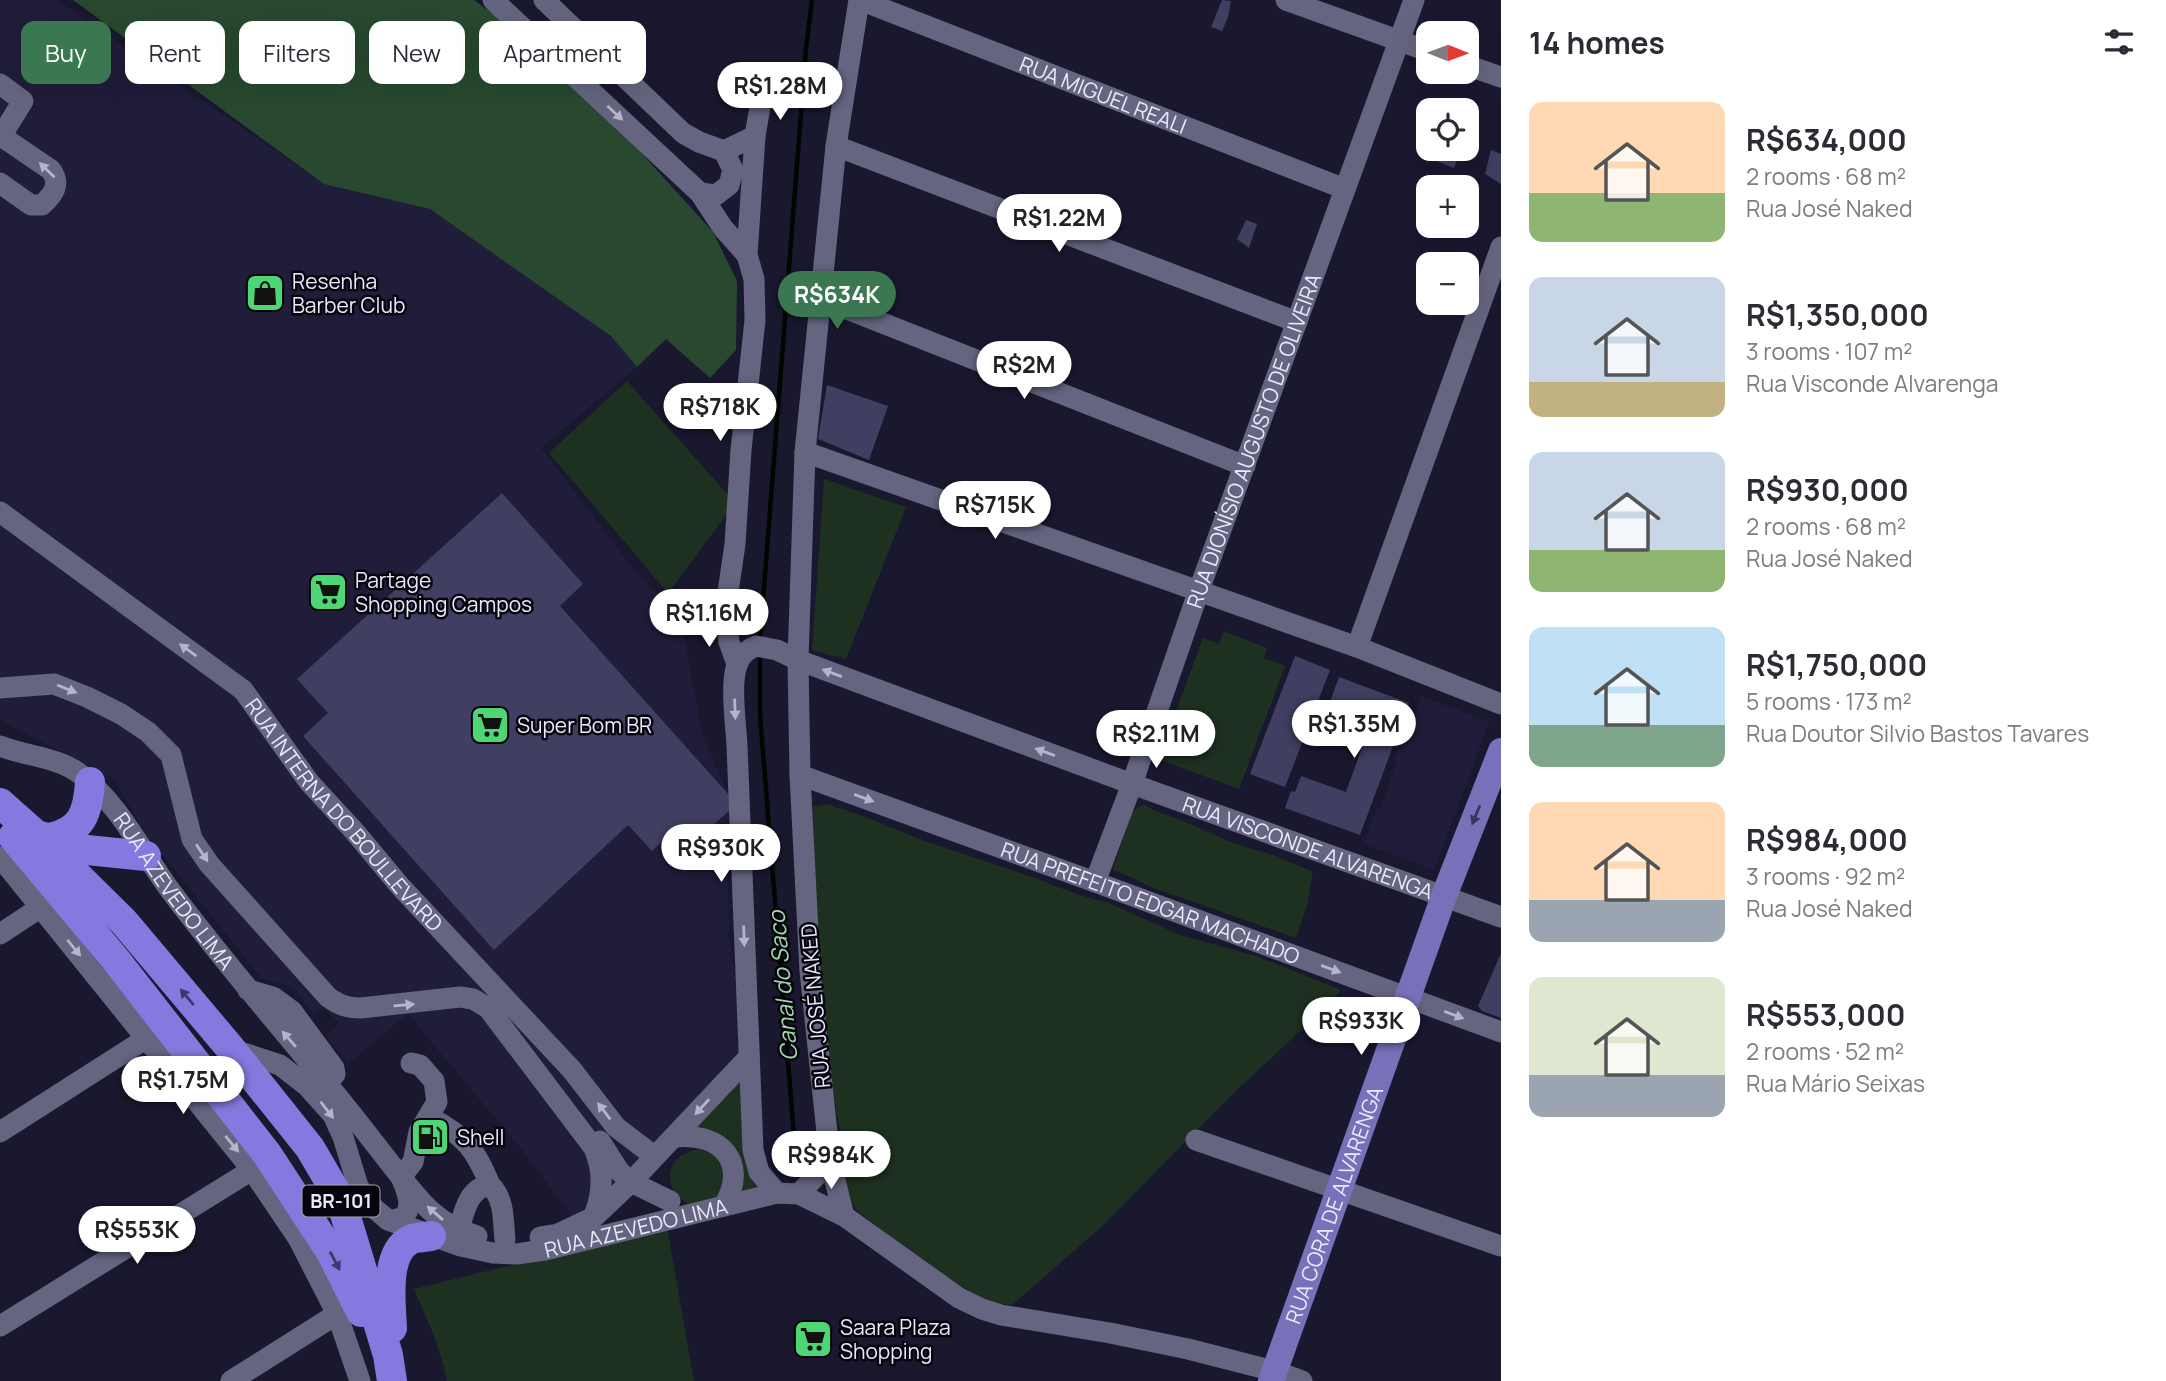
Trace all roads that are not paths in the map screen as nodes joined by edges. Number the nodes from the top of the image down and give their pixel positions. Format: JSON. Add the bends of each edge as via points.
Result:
{"nodes":[{"id":1,"x":493,"y":0,"type":"edge"},
{"id":2,"x":544,"y":0,"type":"edge"},
{"id":3,"x":860,"y":0,"type":"edge"},
{"id":4,"x":1414,"y":0,"type":"edge"},
{"id":5,"x":1298,"y":2,"type":"edge"},
{"id":6,"x":1399,"y":41,"type":"junction"},
{"id":7,"x":1416,"y":47,"type":"edge"},
{"id":8,"x":1479,"y":69,"type":"edge"},
{"id":9,"x":1501,"y":77,"type":"edge"},
{"id":10,"x":0,"y":84,"type":"edge"},
{"id":11,"x":761,"y":101,"type":"dead end"},
{"id":12,"x":755,"y":136,"type":"junction"},
{"id":13,"x":1,"y":137,"type":"edge"},
{"id":14,"x":836,"y":146,"type":"junction"},
{"id":15,"x":724,"y":151,"type":"junction"},
{"id":16,"x":0,"y":183,"type":"edge"},
{"id":17,"x":1345,"y":189,"type":"junction"},
{"id":18,"x":700,"y":194,"type":"junction"},
{"id":19,"x":1501,"y":247,"type":"edge"},
{"id":20,"x":747,"y":255,"type":"junction"},
{"id":21,"x":819,"y":298,"type":"junction"},
{"id":22,"x":1297,"y":322,"type":"junction"},
{"id":23,"x":805,"y":452,"type":"junction"},
{"id":24,"x":1245,"y":466,"type":"junction"},
{"id":25,"x":0,"y":512,"type":"edge"},
{"id":26,"x":1199,"y":590,"type":"junction"},
{"id":27,"x":726,"y":623,"type":"junction"},
{"id":28,"x":757,"y":646,"type":"junction"},
{"id":29,"x":1357,"y":647,"type":"junction"},
{"id":30,"x":798,"y":660,"type":"junction"},
{"id":31,"x":737,"y":664,"type":"junction"},
{"id":32,"x":0,"y":688,"type":"edge"},
{"id":33,"x":1501,"y":704,"type":"edge"},
{"id":34,"x":0,"y":746,"type":"edge"},
{"id":35,"x":1501,"y":751,"type":"edge"},
{"id":36,"x":800,"y":775,"type":"junction"},
{"id":37,"x":90,"y":782,"type":"junction"},
{"id":38,"x":1132,"y":784,"type":"junction"},
{"id":39,"x":0,"y":803,"type":"edge"},
{"id":40,"x":0,"y":825,"type":"edge"},
{"id":41,"x":42,"y":836,"type":"junction"},
{"id":42,"x":146,"y":856,"type":"junction"},
{"id":43,"x":0,"y":858,"type":"edge"},
{"id":44,"x":1096,"y":882,"type":"junction"},
{"id":45,"x":1444,"y":896,"type":"junction"},
{"id":46,"x":41,"y":907,"type":"junction"},
{"id":47,"x":1501,"y":917,"type":"edge"},
{"id":48,"x":0,"y":934,"type":"edge"},
{"id":49,"x":115,"y":959,"type":"junction"},
{"id":50,"x":460,"y":997,"type":"junction"},
{"id":51,"x":1408,"y":997,"type":"junction"},
{"id":52,"x":1501,"y":1032,"type":"edge"},
{"id":53,"x":147,"y":1038,"type":"junction"},
{"id":54,"x":231,"y":1049,"type":"junction"},
{"id":55,"x":749,"y":1057,"type":"junction"},
{"id":56,"x":411,"y":1063,"type":"dead end"},
{"id":57,"x":429,"y":1117,"type":"junction"},
{"id":58,"x":0,"y":1132,"type":"edge"},
{"id":59,"x":1196,"y":1140,"type":"dead end"},
{"id":60,"x":664,"y":1147,"type":"junction"},
{"id":61,"x":830,"y":1161,"type":"junction"},
{"id":62,"x":253,"y":1170,"type":"junction"},
{"id":63,"x":401,"y":1177,"type":"junction"},
{"id":64,"x":631,"y":1182,"type":"junction"},
{"id":65,"x":490,"y":1185,"type":"junction"},
{"id":66,"x":1339,"y":1189,"type":"junction"},
{"id":67,"x":777,"y":1193,"type":"junction"},
{"id":68,"x":799,"y":1194,"type":"junction"},
{"id":69,"x":670,"y":1201,"type":"junction"},
{"id":70,"x":724,"y":1206,"type":"junction"},
{"id":71,"x":694,"y":1214,"type":"junction"},
{"id":72,"x":844,"y":1216,"type":"junction"},
{"id":73,"x":594,"y":1217,"type":"junction"},
{"id":74,"x":388,"y":1220,"type":"junction"},
{"id":75,"x":445,"y":1233,"type":"junction"},
{"id":76,"x":505,"y":1240,"type":"junction"},
{"id":77,"x":1501,"y":1246,"type":"edge"},
{"id":78,"x":337,"y":1314,"type":"junction"},
{"id":79,"x":0,"y":1326,"type":"edge"},
{"id":80,"x":1272,"y":1376,"type":"edge"},
{"id":81,"x":231,"y":1381,"type":"edge"},
{"id":82,"x":360,"y":1381,"type":"edge"},
{"id":83,"x":391,"y":1381,"type":"edge"},
{"id":84,"x":1302,"y":1381,"type":"edge"}],
"edges":[{"from":1,"to":18,"type":"street","one_way":true},
{"from":2,"to":15,"type":"street","via":[[683,133]]},
{"from":3,"to":14,"type":"street","name":"RUA JOSÉ NAKED"},
{"from":3,"to":17,"type":"street","name":"RUA MIGUEL REALI"},
{"from":4,"to":6,"type":"street","name":"RUA DIONÍSIO AUGUSTO DE OLIVEIRA"},
{"from":5,"to":6,"type":"street"},
{"from":6,"to":7,"type":"street"},
{"from":6,"to":17,"type":"street","name":"RUA DIONÍSIO AUGUSTO DE OLIVEIRA"},
{"from":8,"to":9,"type":"street"},
{"from":10,"to":13,"type":"street","via":[[23,101]]},
{"from":11,"to":12,"type":"street"},
{"from":12,"to":15,"type":"street"},
{"from":12,"to":20,"type":"street"},
{"from":16,"to":13,"type":"street","one_way":true,"via":[[31,205],[42,205],[56,188],[51,170]]},
{"from":14,"to":21,"type":"street","name":"RUA JOSÉ NAKED"},
{"from":14,"to":22,"type":"street"},
{"from":15,"to":18,"type":"street","via":[[733,170],[729,186],[716,195]]},
{"from":17,"to":22,"type":"street","name":"RUA DIONÍSIO AUGUSTO DE OLIVEIRA"},
{"from":18,"to":20,"type":"street"},
{"from":19,"to":29,"type":"street"},
{"from":20,"to":27,"type":"street","via":[[754,279],[755,320]]},
{"from":21,"to":23,"type":"street","name":"RUA JOSÉ NAKED"},
{"from":21,"to":24,"type":"street"},
{"from":22,"to":24,"type":"street","name":"RUA DIONÍSIO AUGUSTO DE OLIVEIRA"},
{"from":23,"to":26,"type":"street"},
{"from":23,"to":30,"type":"street","name":"RUA JOSÉ NAKED"},
{"from":24,"to":26,"type":"street","name":"RUA DIONÍSIO AUGUSTO DE OLIVEIRA"},
{"from":60,"to":25,"type":"street","name":"RUA INTERNA DO BOULLEVARD","one_way":true,"via":[[616,1128],[572,1070],[309,782],[243,690]]},
{"from":26,"to":29,"type":"street"},
{"from":26,"to":38,"type":"street","name":"RUA DIONÍSIO AUGUSTO DE OLIVEIRA"},
{"from":27,"to":28,"type":"street","name":"RUA VISCONDE ALVARENGA"},
{"from":27,"to":31,"type":"street"},
{"from":28,"to":30,"type":"street","name":"RUA VISCONDE ALVARENGA"},
{"from":28,"to":31,"type":"street"},
{"from":29,"to":33,"type":"street"},
{"from":30,"to":36,"type":"street","name":"RUA JOSÉ NAKED"},
{"from":38,"to":30,"type":"street","name":"RUA VISCONDE ALVARENGA","one_way":true},
{"from":31,"to":55,"type":"street","one_way":true},
{"from":32,"to":50,"type":"street","one_way":true,"via":[[54,684],[99,703],[148,732],[171,755],[192,839],[328,998],[345,1008],[361,1008]]},
{"from":34,"to":37,"type":"street","name":"RUA AZEVEDO LIMA","via":[[55,762]]},
{"from":35,"to":45,"type":"main road","name":"RUA CORA DE ALVARENGA","one_way":true},
{"from":36,"to":44,"type":"street","name":"RUA PREFEITO EDGAR MACHADO","one_way":true},
{"from":36,"to":61,"type":"street","name":"RUA JOSÉ NAKED","via":[[810,971]]},
{"from":37,"to":41,"type":"highway","via":[[89,803],[75,827],[63,835]]},
{"from":37,"to":42,"type":"street","name":"RUA AZEVEDO LIMA"},
{"from":38,"to":44,"type":"street","name":"RUA DIONÍSIO AUGUSTO DE OLIVEIRA"},
{"from":38,"to":45,"type":"street","name":"RUA VISCONDE ALVARENGA"},
{"from":39,"to":41,"type":"highway","number":"BR-101"},
{"from":40,"to":49,"type":"highway","number":"BR-101"},
{"from":41,"to":42,"type":"highway","via":[[77,849]]},
{"from":54,"to":41,"type":"highway","number":"BR-101","one_way":true,"via":[[124,922]]},
{"from":63,"to":42,"type":"street","name":"RUA AZEVEDO LIMA","one_way":true,"via":[[247,990]]},
{"from":43,"to":46,"type":"street"},
{"from":44,"to":51,"type":"street","name":"RUA PREFEITO EDGAR MACHADO","one_way":true},
{"from":45,"to":47,"type":"street","name":"RUA VISCONDE ALVARENGA"},
{"from":45,"to":51,"type":"main road","name":"RUA CORA DE ALVARENGA"},
{"from":46,"to":48,"type":"street"},
{"from":46,"to":53,"type":"street","one_way":true},
{"from":49,"to":54,"type":"highway","via":[[185,1033]]},
{"from":49,"to":83,"type":"highway","number":"BR-101","one_way":true,"via":[[267,1154],[331,1252]]},
{"from":50,"to":64,"type":"street","via":[[473,992],[492,1002],[554,1074]]},
{"from":50,"to":73,"type":"street","via":[[480,1002],[498,1018],[594,1148],[603,1185]]},
{"from":51,"to":52,"type":"street","name":"RUA PREFEITO EDGAR MACHADO","one_way":true},
{"from":51,"to":66,"type":"main road","name":"RUA CORA DE ALVARENGA"},
{"from":53,"to":58,"type":"street"},
{"from":53,"to":62,"type":"street","one_way":true},
{"from":54,"to":74,"type":"street","name":"RUA AZEVEDO LIMA","one_way":true,"via":[[280,1065],[307,1086],[333,1115],[358,1186],[369,1204]]},
{"from":54,"to":83,"type":"highway","number":"BR-101","via":[[310,1148],[341,1201],[388,1355]]},
{"from":55,"to":60,"type":"street","name":"RUA AZEVEDO LIMA","one_way":true},
{"from":55,"to":67,"type":"street","via":[[754,1150],[759,1172]]},
{"from":56,"to":57,"type":"street","via":[[420,1065],[434,1081],[437,1102]]},
{"from":57,"to":63,"type":"street"},
{"from":57,"to":65,"type":"street","via":[[463,1138],[479,1158]]},
{"from":59,"to":66,"type":"street"},
{"from":60,"to":64,"type":"street","name":"RUA AZEVEDO LIMA"},
{"from":60,"to":69,"type":"street","via":[[659,1171]]},
{"from":60,"to":70,"type":"street","via":[[702,1137],[715,1143],[732,1162],[734,1184]]},
{"from":61,"to":68,"type":"street"},
{"from":61,"to":72,"type":"street","name":"RUA JOSÉ NAKED"},
{"from":62,"to":78,"type":"street","via":[[298,1237]]},
{"from":62,"to":79,"type":"street"},
{"from":63,"to":74,"type":"street","via":[[409,1203],[406,1214]]},
{"from":75,"to":63,"type":"street","name":"RUA AZEVEDO LIMA","one_way":true,"via":[[454,1229]]},
{"from":64,"to":69,"type":"street"},
{"from":64,"to":73,"type":"street","name":"RUA AZEVEDO LIMA"},
{"from":65,"to":75,"type":"street","via":[[467,1200]]},
{"from":65,"to":76,"type":"street","via":[[502,1207]]},
{"from":66,"to":77,"type":"street"},
{"from":66,"to":80,"type":"main road","name":"RUA CORA DE ALVARENGA"},
{"from":67,"to":68,"type":"street","name":"RUA AZEVEDO LIMA"},
{"from":67,"to":70,"type":"street","name":"RUA AZEVEDO LIMA"},
{"from":68,"to":72,"type":"street","name":"RUA AZEVEDO LIMA"},
{"from":69,"to":71,"type":"street"},
{"from":70,"to":71,"type":"street","name":"RUA AZEVEDO LIMA"},
{"from":71,"to":75,"type":"street","name":"RUA AZEVEDO LIMA","via":[[516,1254],[461,1246]]},
{"from":72,"to":80,"type":"street","name":"RUA AZEVEDO LIMA","via":[[982,1310],[1175,1346]]},
{"from":73,"to":76,"type":"street","name":"RUA AZEVEDO LIMA","via":[[558,1234]]},
{"from":74,"to":75,"type":"street","name":"RUA AZEVEDO LIMA"},
{"from":75,"to":76,"type":"street","name":"RUA AZEVEDO LIMA"},
{"from":75,"to":83,"type":"highway","via":[[410,1240],[397,1251],[390,1286]]},
{"from":78,"to":81,"type":"street"},
{"from":78,"to":82,"type":"street"},
{"from":80,"to":84,"type":"street","name":"RUA AZEVEDO LIMA"}]}
